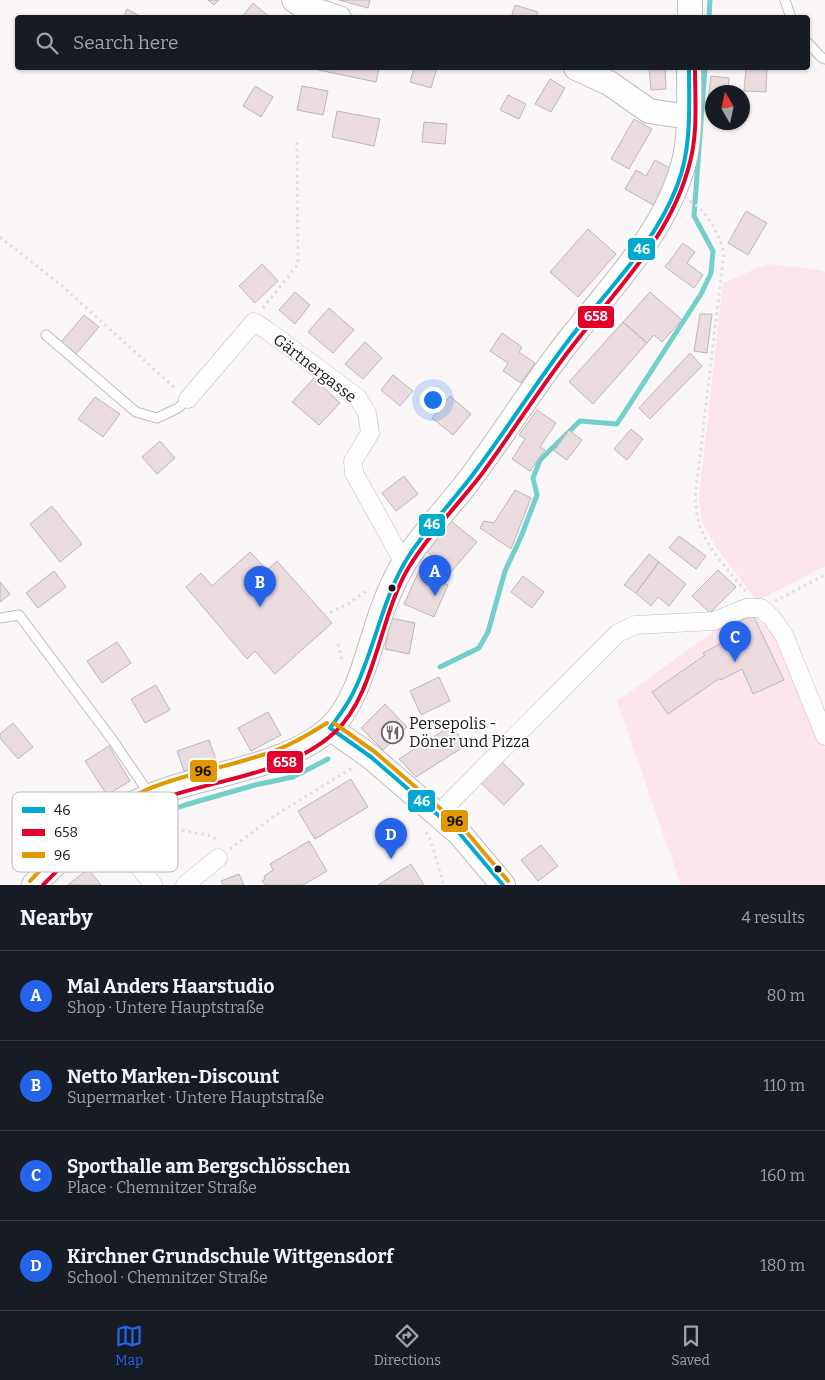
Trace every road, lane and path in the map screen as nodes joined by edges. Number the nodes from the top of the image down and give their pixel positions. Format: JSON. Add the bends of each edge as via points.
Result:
{"nodes":[{"id":1,"x":294,"y":0,"type":"edge"},
{"id":2,"x":690,"y":0,"type":"edge"},
{"id":3,"x":785,"y":0,"type":"edge"},
{"id":4,"x":329,"y":15,"type":"edge"},
{"id":5,"x":690,"y":15,"type":"edge"},
{"id":6,"x":790,"y":15,"type":"edge"},
{"id":7,"x":810,"y":45,"type":"edge"},
{"id":8,"x":825,"y":59,"type":"edge"},
{"id":9,"x":580,"y":70,"type":"edge"},
{"id":10,"x":689,"y":70,"type":"edge"},
{"id":11,"x":689,"y":117,"type":"junction"},
{"id":12,"x":297,"y":138,"type":"dead end"},
{"id":13,"x":674,"y":192,"type":"junction"},
{"id":14,"x":0,"y":237,"type":"edge"},
{"id":15,"x":254,"y":322,"type":"junction"},
{"id":16,"x":46,"y":335,"type":"dead end"},
{"id":17,"x":188,"y":399,"type":"junction"},
{"id":18,"x":404,"y":563,"type":"junction"},
{"id":19,"x":825,"y":574,"type":"edge"},
{"id":20,"x":391,"y":588,"type":"junction"},
{"id":21,"x":761,"y":608,"type":"junction"},
{"id":22,"x":324,"y":615,"type":"dead end"},
{"id":23,"x":0,"y":618,"type":"edge"},
{"id":24,"x":330,"y":728,"type":"junction"},
{"id":25,"x":825,"y":736,"type":"edge"},
{"id":26,"x":371,"y":757,"type":"junction"},
{"id":27,"x":147,"y":792,"type":"edge"},
{"id":28,"x":160,"y":792,"type":"edge"},
{"id":29,"x":430,"y":821,"type":"junction"},
{"id":30,"x":218,"y":858,"type":"joint"},
{"id":31,"x":47,"y":872,"type":"edge"},
{"id":32,"x":143,"y":872,"type":"edge"},
{"id":33,"x":443,"y":883,"type":"dead end"},
{"id":34,"x":34,"y":885,"type":"edge"},
{"id":35,"x":153,"y":885,"type":"edge"},
{"id":36,"x":185,"y":885,"type":"edge"},
{"id":37,"x":503,"y":885,"type":"edge"}],
"edges":[{"from":1,"to":4,"type":"street","via":[[305,8]]},
{"from":2,"to":5,"type":"street"},
{"from":3,"to":6,"type":"lane"},
{"from":7,"to":8,"type":"lane"},
{"from":9,"to":11,"type":"street","via":[[609,83],[648,111]]},
{"from":10,"to":11,"type":"street"},
{"from":11,"to":13,"type":"street","via":[[685,159]]},
{"from":12,"to":15,"type":"path","via":[[298,264]]},
{"from":13,"to":18,"type":"street","via":[[632,263],[571,336],[464,487]]},
{"from":13,"to":21,"type":"path","via":[[699,206],[715,228],[724,252],[695,498],[697,517],[711,547]]},
{"from":14,"to":17,"type":"path","via":[[62,286]]},
{"from":15,"to":17,"type":"street"},
{"from":15,"to":18,"type":"street","name":"Gärtnergasse","via":[[358,398],[367,413],[370,433],[353,461],[354,473]]},
{"from":16,"to":17,"type":"lane","via":[[136,412],[157,418]]},
{"from":18,"to":20,"type":"street"},
{"from":19,"to":21,"type":"path"},
{"from":20,"to":22,"type":"path","via":[[376,584],[348,604]]},
{"from":20,"to":24,"type":"street","via":[[373,624],[353,694],[342,715]]},
{"from":21,"to":25,"type":"street","via":[[784,635]]},
{"from":21,"to":29,"type":"street","via":[[746,608],[714,621],[635,625],[618,633]]},
{"from":23,"to":27,"type":"lane","via":[[19,615]]},
{"from":24,"to":26,"type":"street"},
{"from":24,"to":28,"type":"street","via":[[299,748],[263,763]]},
{"from":26,"to":29,"type":"street"},
{"from":26,"to":30,"type":"path","via":[[274,816]]},
{"from":29,"to":33,"type":"path","via":[[431,841]]},
{"from":29,"to":37,"type":"street","via":[[460,834]]},
{"from":30,"to":36,"type":"street"},
{"from":31,"to":34,"type":"street"},
{"from":32,"to":35,"type":"street"}]}
